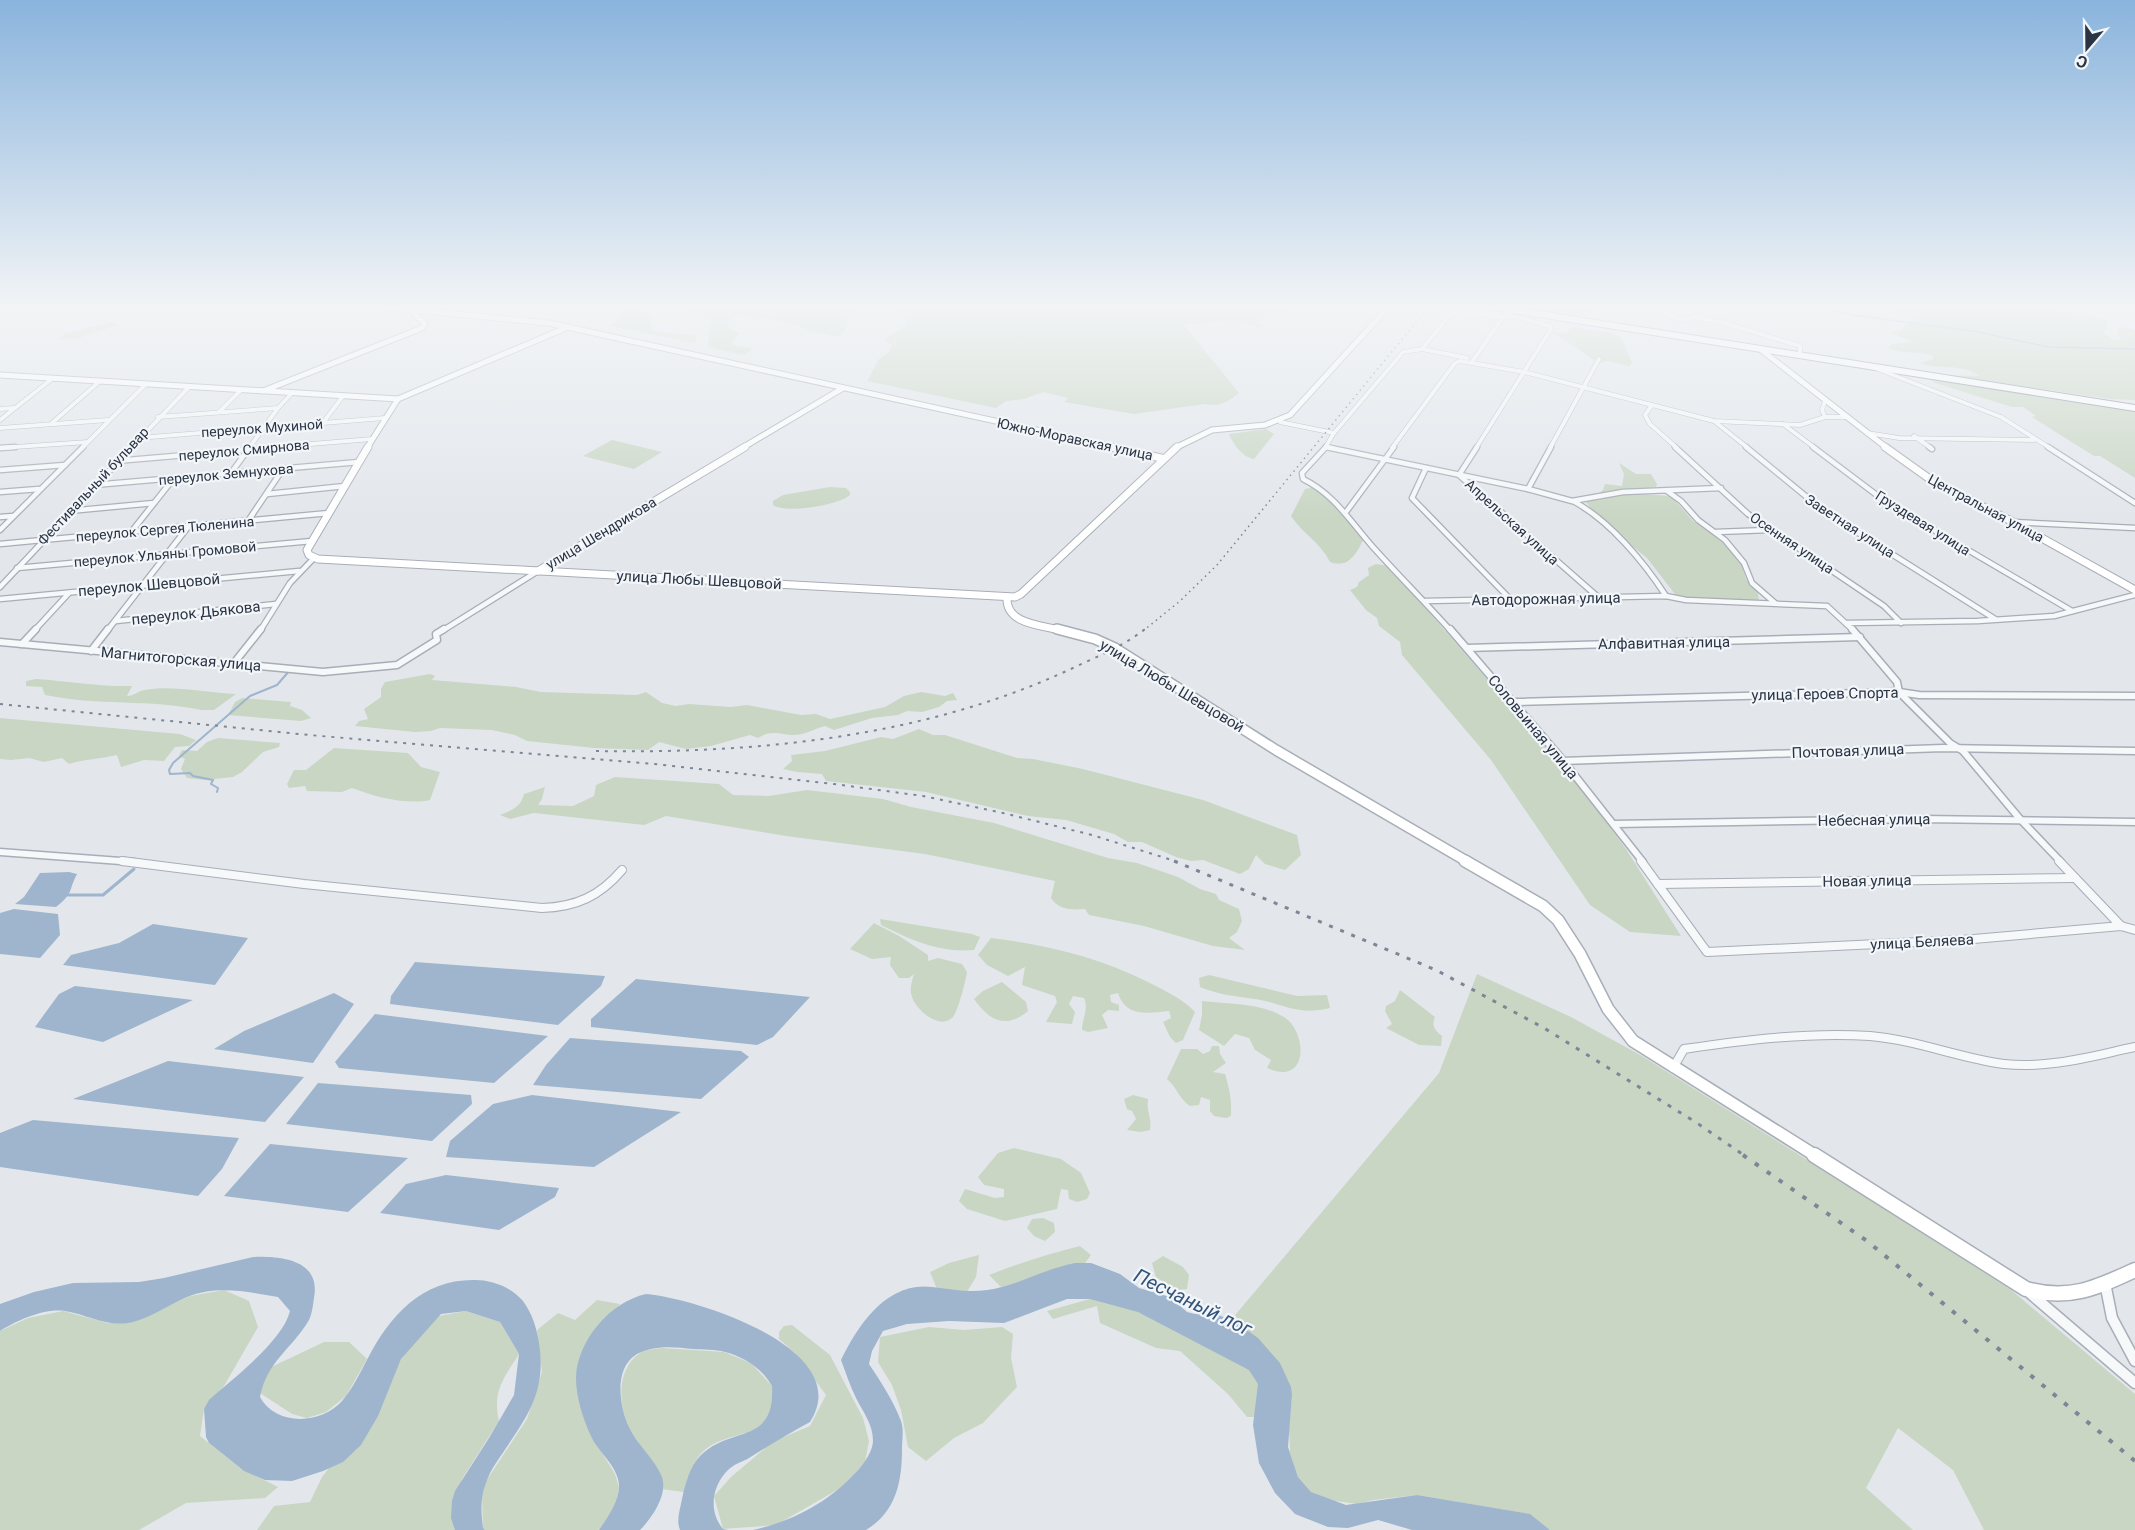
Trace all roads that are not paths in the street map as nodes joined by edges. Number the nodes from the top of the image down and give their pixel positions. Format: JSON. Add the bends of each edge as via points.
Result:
{"nodes":[{"id":1,"x":302,"y":375,"type":"edge"},
{"id":2,"x":454,"y":375,"type":"edge"},
{"id":3,"x":786,"y":375,"type":"edge"},
{"id":4,"x":1327,"y":375,"type":"edge"},
{"id":5,"x":1384,"y":375,"type":"edge"},
{"id":6,"x":1446,"y":375,"type":"edge"},
{"id":7,"x":1522,"y":375,"type":"edge"},
{"id":8,"x":1537,"y":375,"type":"edge"},
{"id":9,"x":1590,"y":375,"type":"edge"},
{"id":10,"x":1793,"y":375,"type":"edge"},
{"id":11,"x":1894,"y":375,"type":"edge"},
{"id":12,"x":1929,"y":375,"type":"edge"},
{"id":13,"x":2,"y":376,"type":"edge"},
{"id":14,"x":53,"y":378,"type":"junction"},
{"id":15,"x":100,"y":381,"type":"junction"},
{"id":16,"x":146,"y":384,"type":"junction"},
{"id":17,"x":189,"y":387,"type":"junction"},
{"id":18,"x":1583,"y":387,"type":"junction"},
{"id":19,"x":843,"y":388,"type":"junction"},
{"id":20,"x":241,"y":390,"type":"junction"},
{"id":21,"x":262,"y":391,"type":"junction"},
{"id":22,"x":292,"y":393,"type":"junction"},
{"id":23,"x":343,"y":396,"type":"junction"},
{"id":24,"x":398,"y":399,"type":"junction"},
{"id":25,"x":1825,"y":401,"type":"junction"},
{"id":26,"x":1652,"y":405,"type":"junction"},
{"id":27,"x":2135,"y":407,"type":"edge"},
{"id":28,"x":15,"y":408,"type":"junction"},
{"id":29,"x":278,"y":408,"type":"junction"},
{"id":30,"x":0,"y":409,"type":"edge"},
{"id":31,"x":219,"y":412,"type":"junction"},
{"id":32,"x":158,"y":417,"type":"junction"},
{"id":33,"x":1825,"y":417,"type":"junction"},
{"id":34,"x":1845,"y":417,"type":"junction"},
{"id":35,"x":385,"y":418,"type":"junction"},
{"id":36,"x":0,"y":420,"type":"edge"},
{"id":37,"x":109,"y":420,"type":"junction"},
{"id":38,"x":1714,"y":421,"type":"junction"},
{"id":39,"x":1280,"y":422,"type":"junction"},
{"id":40,"x":1783,"y":423,"type":"junction"},
{"id":41,"x":52,"y":424,"type":"junction"},
{"id":42,"x":322,"y":424,"type":"junction"},
{"id":43,"x":0,"y":428,"type":"edge"},
{"id":44,"x":264,"y":428,"type":"junction"},
{"id":45,"x":1865,"y":432,"type":"junction"},
{"id":46,"x":1334,"y":433,"type":"junction"},
{"id":47,"x":1914,"y":436,"type":"junction"},
{"id":48,"x":138,"y":438,"type":"junction"},
{"id":49,"x":372,"y":439,"type":"junction"},
{"id":50,"x":2034,"y":440,"type":"junction"},
{"id":51,"x":88,"y":442,"type":"junction"},
{"id":52,"x":1326,"y":447,"type":"junction"},
{"id":53,"x":0,"y":448,"type":"edge"},
{"id":54,"x":1932,"y":449,"type":"dead end"},
{"id":55,"x":248,"y":450,"type":"junction"},
{"id":56,"x":1161,"y":458,"type":"junction"},
{"id":57,"x":1385,"y":459,"type":"junction"},
{"id":58,"x":116,"y":461,"type":"junction"},
{"id":59,"x":359,"y":462,"type":"junction"},
{"id":60,"x":65,"y":465,"type":"junction"},
{"id":61,"x":1426,"y":468,"type":"junction"},
{"id":62,"x":283,"y":469,"type":"junction"},
{"id":63,"x":0,"y":470,"type":"edge"},
{"id":64,"x":231,"y":473,"type":"junction"},
{"id":65,"x":1459,"y":475,"type":"junction"},
{"id":66,"x":174,"y":478,"type":"junction"},
{"id":67,"x":94,"y":485,"type":"junction"},
{"id":68,"x":345,"y":486,"type":"junction"},
{"id":69,"x":1720,"y":488,"type":"junction"},
{"id":70,"x":39,"y":489,"type":"junction"},
{"id":71,"x":1528,"y":489,"type":"junction"},
{"id":72,"x":1665,"y":490,"type":"junction"},
{"id":73,"x":0,"y":492,"type":"edge"},
{"id":74,"x":267,"y":494,"type":"junction"},
{"id":75,"x":1572,"y":501,"type":"junction"},
{"id":76,"x":154,"y":503,"type":"junction"},
{"id":77,"x":2135,"y":504,"type":"edge"},
{"id":78,"x":69,"y":511,"type":"junction"},
{"id":79,"x":1346,"y":512,"type":"junction"},
{"id":80,"x":329,"y":513,"type":"junction"},
{"id":81,"x":12,"y":516,"type":"junction"},
{"id":82,"x":0,"y":517,"type":"edge"},
{"id":83,"x":248,"y":521,"type":"junction"},
{"id":84,"x":2013,"y":522,"type":"junction"},
{"id":85,"x":188,"y":527,"type":"junction"},
{"id":86,"x":2135,"y":528,"type":"edge"},
{"id":87,"x":0,"y":530,"type":"edge"},
{"id":88,"x":1770,"y":530,"type":"junction"},
{"id":89,"x":132,"y":531,"type":"junction"},
{"id":90,"x":1716,"y":532,"type":"junction"},
{"id":91,"x":42,"y":540,"type":"junction"},
{"id":92,"x":312,"y":541,"type":"junction"},
{"id":93,"x":0,"y":544,"type":"edge"},
{"id":94,"x":168,"y":554,"type":"junction"},
{"id":95,"x":311,"y":556,"type":"junction"},
{"id":96,"x":17,"y":568,"type":"junction"},
{"id":97,"x":299,"y":571,"type":"junction"},
{"id":98,"x":538,"y":571,"type":"junction"},
{"id":99,"x":144,"y":585,"type":"junction"},
{"id":100,"x":0,"y":586,"type":"edge"},
{"id":101,"x":2135,"y":590,"type":"edge"},
{"id":102,"x":69,"y":592,"type":"junction"},
{"id":103,"x":2135,"y":595,"type":"edge"},
{"id":104,"x":1666,"y":596,"type":"junction"},
{"id":105,"x":1598,"y":597,"type":"junction"},
{"id":106,"x":1007,"y":598,"type":"junction"},
{"id":107,"x":0,"y":599,"type":"edge"},
{"id":108,"x":1511,"y":600,"type":"junction"},
{"id":109,"x":1425,"y":601,"type":"junction"},
{"id":110,"x":1775,"y":603,"type":"junction"},
{"id":111,"x":276,"y":604,"type":"junction"},
{"id":112,"x":2072,"y":611,"type":"junction"},
{"id":113,"x":1995,"y":618,"type":"junction"},
{"id":114,"x":116,"y":621,"type":"junction"},
{"id":115,"x":1847,"y":623,"type":"junction"},
{"id":116,"x":1901,"y":623,"type":"junction"},
{"id":117,"x":1860,"y":637,"type":"junction"},
{"id":118,"x":0,"y":642,"type":"edge"},
{"id":119,"x":22,"y":644,"type":"junction"},
{"id":120,"x":1467,"y":648,"type":"junction"},
{"id":121,"x":91,"y":651,"type":"junction"},
{"id":122,"x":234,"y":663,"type":"junction"},
{"id":123,"x":362,"y":669,"type":"joint"},
{"id":124,"x":1899,"y":692,"type":"junction"},
{"id":125,"x":2135,"y":696,"type":"edge"},
{"id":126,"x":1514,"y":702,"type":"junction"},
{"id":127,"x":1957,"y":748,"type":"junction"},
{"id":128,"x":2135,"y":751,"type":"edge"},
{"id":129,"x":1562,"y":761,"type":"junction"},
{"id":130,"x":2020,"y":819,"type":"junction"},
{"id":131,"x":2135,"y":822,"type":"edge"},
{"id":132,"x":1614,"y":824,"type":"junction"},
{"id":133,"x":0,"y":852,"type":"edge"},
{"id":134,"x":622,"y":870,"type":"dead end"},
{"id":135,"x":2075,"y":878,"type":"junction"},
{"id":136,"x":1658,"y":884,"type":"junction"},
{"id":137,"x":2121,"y":926,"type":"junction"},
{"id":138,"x":2135,"y":930,"type":"edge"},
{"id":139,"x":1707,"y":952,"type":"joint"},
{"id":140,"x":2135,"y":1047,"type":"edge"},
{"id":141,"x":1673,"y":1068,"type":"junction"},
{"id":142,"x":2135,"y":1270,"type":"edge"},
{"id":143,"x":2105,"y":1283,"type":"junction"},
{"id":144,"x":2026,"y":1289,"type":"junction"},
{"id":145,"x":2135,"y":1361,"type":"edge"},
{"id":146,"x":2135,"y":1383,"type":"edge"}],
"edges":[{"from":1,"to":21,"type":"street"},
{"from":2,"to":24,"type":"street"},
{"from":3,"to":19,"type":"street","name":"Южно-Моравская улица"},
{"from":4,"to":39,"type":"street"},
{"from":5,"to":46,"type":"street","name":"Соловьиная улица"},
{"from":6,"to":57,"type":"street"},
{"from":7,"to":65,"type":"street","name":"Апрельская улица"},
{"from":8,"to":18,"type":"street"},
{"from":9,"to":18,"type":"street"},
{"from":10,"to":25,"type":"street","name":"Центральная улица"},
{"from":11,"to":50,"type":"street","via":[[2001,417]]},
{"from":12,"to":27,"type":"highway"},
{"from":13,"to":14,"type":"street"},
{"from":14,"to":15,"type":"street"},
{"from":14,"to":28,"type":"street"},
{"from":15,"to":16,"type":"street"},
{"from":15,"to":41,"type":"street"},
{"from":16,"to":17,"type":"street"},
{"from":16,"to":37,"type":"street"},
{"from":17,"to":20,"type":"street"},
{"from":17,"to":32,"type":"street","name":"Фестивальный бульвар"},
{"from":18,"to":26,"type":"street"},
{"from":18,"to":71,"type":"street"},
{"from":19,"to":56,"type":"street","name":"Южно-Моравская улица"},
{"from":19,"to":98,"type":"street","name":"улица Шендрикова"},
{"from":20,"to":21,"type":"street"},
{"from":20,"to":31,"type":"street"},
{"from":21,"to":22,"type":"street"},
{"from":22,"to":23,"type":"street"},
{"from":22,"to":29,"type":"street"},
{"from":23,"to":24,"type":"street"},
{"from":23,"to":42,"type":"street"},
{"from":24,"to":35,"type":"street"},
{"from":25,"to":33,"type":"street"},
{"from":25,"to":34,"type":"street","name":"Центральная улица"},
{"from":26,"to":38,"type":"street"},
{"from":26,"to":69,"type":"street","name":"Осенняя улица","via":[[1645,415],[1650,424]]},
{"from":28,"to":30,"type":"street"},
{"from":28,"to":36,"type":"street"},
{"from":29,"to":31,"type":"street"},
{"from":29,"to":44,"type":"street"},
{"from":31,"to":32,"type":"street"},
{"from":32,"to":48,"type":"street","name":"Фестивальный бульвар"},
{"from":33,"to":34,"type":"street"},
{"from":33,"to":40,"type":"street","via":[[1809,424]]},
{"from":34,"to":45,"type":"street","name":"Центральная улица"},
{"from":35,"to":42,"type":"street","name":"переулок Мухиной"},
{"from":35,"to":49,"type":"street"},
{"from":37,"to":41,"type":"street"},
{"from":37,"to":51,"type":"street"},
{"from":38,"to":40,"type":"street"},
{"from":38,"to":113,"type":"street","name":"Заветная улица","via":[[1825,512]]},
{"from":39,"to":46,"type":"street"},
{"from":39,"to":56,"type":"street","via":[[1217,429],[1175,447]]},
{"from":40,"to":112,"type":"street","name":"Груздевая улица","via":[[1886,502]]},
{"from":41,"to":43,"type":"street"},
{"from":42,"to":44,"type":"street","name":"переулок Мухиной"},
{"from":44,"to":48,"type":"street","name":"переулок Мухиной"},
{"from":44,"to":55,"type":"street"},
{"from":45,"to":47,"type":"street","via":[[1899,438]]},
{"from":45,"to":84,"type":"street","name":"Центральная улица","via":[[1934,482]]},
{"from":46,"to":52,"type":"street","name":"Соловьиная улица"},
{"from":47,"to":50,"type":"street"},
{"from":47,"to":54,"type":"street"},
{"from":48,"to":58,"type":"street","name":"Фестивальный бульвар"},
{"from":49,"to":55,"type":"street","name":"переулок Смирнова"},
{"from":49,"to":59,"type":"street"},
{"from":50,"to":77,"type":"street"},
{"from":51,"to":53,"type":"street"},
{"from":51,"to":60,"type":"street"},
{"from":52,"to":57,"type":"street"},
{"from":52,"to":79,"type":"street","name":"Соловьиная улица","via":[[1301,476],[1324,489]]},
{"from":55,"to":58,"type":"street","name":"переулок Смирнова"},
{"from":55,"to":64,"type":"street"},
{"from":56,"to":106,"type":"street","via":[[1021,594]]},
{"from":57,"to":61,"type":"street"},
{"from":57,"to":79,"type":"street"},
{"from":58,"to":67,"type":"street","name":"Фестивальный бульвар"},
{"from":59,"to":62,"type":"street","name":"переулок Земнухова"},
{"from":59,"to":68,"type":"street"},
{"from":60,"to":63,"type":"street"},
{"from":60,"to":70,"type":"street"},
{"from":61,"to":65,"type":"street"},
{"from":61,"to":108,"type":"street","via":[[1412,498]]},
{"from":62,"to":64,"type":"street","name":"переулок Земнухова"},
{"from":62,"to":74,"type":"street"},
{"from":64,"to":66,"type":"street","name":"переулок Земнухова"},
{"from":65,"to":71,"type":"street"},
{"from":65,"to":105,"type":"street","name":"Апрельская улица"},
{"from":66,"to":67,"type":"street","name":"переулок Земнухова"},
{"from":66,"to":76,"type":"street"},
{"from":67,"to":78,"type":"street","name":"Фестивальный бульвар"},
{"from":68,"to":74,"type":"street"},
{"from":68,"to":80,"type":"street"},
{"from":69,"to":72,"type":"street"},
{"from":69,"to":88,"type":"street","name":"Осенняя улица"},
{"from":70,"to":73,"type":"street"},
{"from":70,"to":81,"type":"street"},
{"from":71,"to":75,"type":"street"},
{"from":72,"to":75,"type":"street"},
{"from":72,"to":90,"type":"street"},
{"from":74,"to":83,"type":"street"},
{"from":75,"to":104,"type":"street","via":[[1588,509],[1630,548]]},
{"from":76,"to":78,"type":"street"},
{"from":76,"to":89,"type":"street"},
{"from":78,"to":91,"type":"street","name":"Фестивальный бульвар"},
{"from":79,"to":109,"type":"street","name":"Соловьиная улица","via":[[1373,547]]},
{"from":80,"to":83,"type":"street","name":"переулок Сергея Тюленина"},
{"from":80,"to":92,"type":"street"},
{"from":81,"to":82,"type":"street"},
{"from":81,"to":87,"type":"street"},
{"from":83,"to":85,"type":"street","name":"переулок Сергея Тюленина"},
{"from":84,"to":86,"type":"street"},
{"from":84,"to":101,"type":"street","name":"Центральная улица"},
{"from":85,"to":89,"type":"street","name":"переулок Сергея Тюленина"},
{"from":85,"to":94,"type":"street"},
{"from":88,"to":90,"type":"street"},
{"from":88,"to":116,"type":"street","name":"Осенняя улица","via":[[1884,606]]},
{"from":89,"to":91,"type":"street","name":"переулок Сергея Тюленина"},
{"from":90,"to":110,"type":"street","via":[[1744,563],[1752,583]]},
{"from":91,"to":93,"type":"street","name":"переулок Сергея Тюленина"},
{"from":91,"to":96,"type":"street","name":"Фестивальный бульвар"},
{"from":92,"to":94,"type":"street","name":"переулок Ульяны Громовой"},
{"from":92,"to":95,"type":"street","via":[[307,550]]},
{"from":94,"to":96,"type":"street","name":"переулок Ульяны Громовой"},
{"from":94,"to":99,"type":"street"},
{"from":95,"to":97,"type":"street"},
{"from":95,"to":98,"type":"street","name":"улица Любы Шевцовой"},
{"from":96,"to":100,"type":"street","name":"Фестивальный бульвар"},
{"from":97,"to":99,"type":"street","name":"переулок Шевцовой"},
{"from":97,"to":111,"type":"street"},
{"from":98,"to":106,"type":"street","name":"улица Любы Шевцовой"},
{"from":98,"to":123,"type":"street","name":"улица Шендрикова","via":[[436,634],[437,640],[401,663]]},
{"from":99,"to":102,"type":"street","name":"переулок Шевцовой"},
{"from":99,"to":114,"type":"street"},
{"from":102,"to":107,"type":"street","name":"переулок Шевцовой"},
{"from":102,"to":119,"type":"street"},
{"from":103,"to":112,"type":"street"},
{"from":104,"to":105,"type":"street","name":"Автодорожная улица"},
{"from":104,"to":110,"type":"street","name":"Автодорожная улица"},
{"from":105,"to":108,"type":"street","name":"Автодорожная улица"},
{"from":106,"to":141,"type":"street","name":"улица Любы Шевцовой","via":[[1006,607],[1018,619],[1115,648],[1276,750],[1543,906],[1569,934],[1623,1032]]},
{"from":108,"to":109,"type":"street","name":"Автодорожная улица"},
{"from":109,"to":120,"type":"street","name":"Соловьиная улица"},
{"from":110,"to":115,"type":"street","name":"Автодорожная улица","via":[[1827,606]]},
{"from":111,"to":114,"type":"street","name":"переулок Дьякова"},
{"from":111,"to":122,"type":"street"},
{"from":112,"to":113,"type":"street","via":[[2043,618]]},
{"from":113,"to":116,"type":"street"},
{"from":114,"to":121,"type":"street"},
{"from":115,"to":116,"type":"street"},
{"from":115,"to":117,"type":"street","name":"Автодорожная улица"},
{"from":117,"to":120,"type":"street","name":"Алфавитная улица"},
{"from":117,"to":124,"type":"street","name":"Автодорожная улица","via":[[1886,666]]},
{"from":118,"to":119,"type":"street","name":"Магнитогорская улица"},
{"from":119,"to":121,"type":"street","name":"Магнитогорская улица"},
{"from":120,"to":126,"type":"street","name":"Соловьиная улица"},
{"from":121,"to":122,"type":"street","name":"Магнитогорская улица"},
{"from":122,"to":123,"type":"street","name":"Магнитогорская улица","via":[[323,672]]},
{"from":124,"to":125,"type":"street","name":"улица Героев Спорта"},
{"from":124,"to":126,"type":"street","name":"улица Героев Спорта"},
{"from":124,"to":127,"type":"street","name":"Автодорожная улица"},
{"from":126,"to":129,"type":"street","name":"Соловьиная улица"},
{"from":127,"to":128,"type":"street","name":"Почтовая улица"},
{"from":127,"to":129,"type":"street","name":"Почтовая улица"},
{"from":127,"to":130,"type":"street","name":"Автодорожная улица"},
{"from":129,"to":132,"type":"street","name":"Соловьиная улица"},
{"from":130,"to":131,"type":"street","name":"Небесная улица"},
{"from":130,"to":132,"type":"street","name":"Небесная улица"},
{"from":130,"to":135,"type":"street","name":"Автодорожная улица"},
{"from":132,"to":136,"type":"street","name":"Соловьиная улица"},
{"from":133,"to":134,"type":"street","via":[[117,860],[542,908],[569,907],[589,899]]},
{"from":135,"to":136,"type":"street","name":"Новая улица"},
{"from":135,"to":137,"type":"street","name":"Автодорожная улица"},
{"from":136,"to":139,"type":"street","name":"Соловьиная улица"},
{"from":137,"to":138,"type":"street","name":"улица Беляева"},
{"from":137,"to":139,"type":"street","name":"улица Беляева","via":[[1962,940]]},
{"from":140,"to":141,"type":"street","via":[[2020,1066],[1899,1040],[1829,1035],[1763,1037],[1684,1049]]},
{"from":141,"to":144,"type":"street"},
{"from":142,"to":143,"type":"street"},
{"from":143,"to":144,"type":"street","via":[[2062,1296]]},
{"from":143,"to":145,"type":"street","via":[[2112,1318]]},
{"from":144,"to":146,"type":"street"}]}
